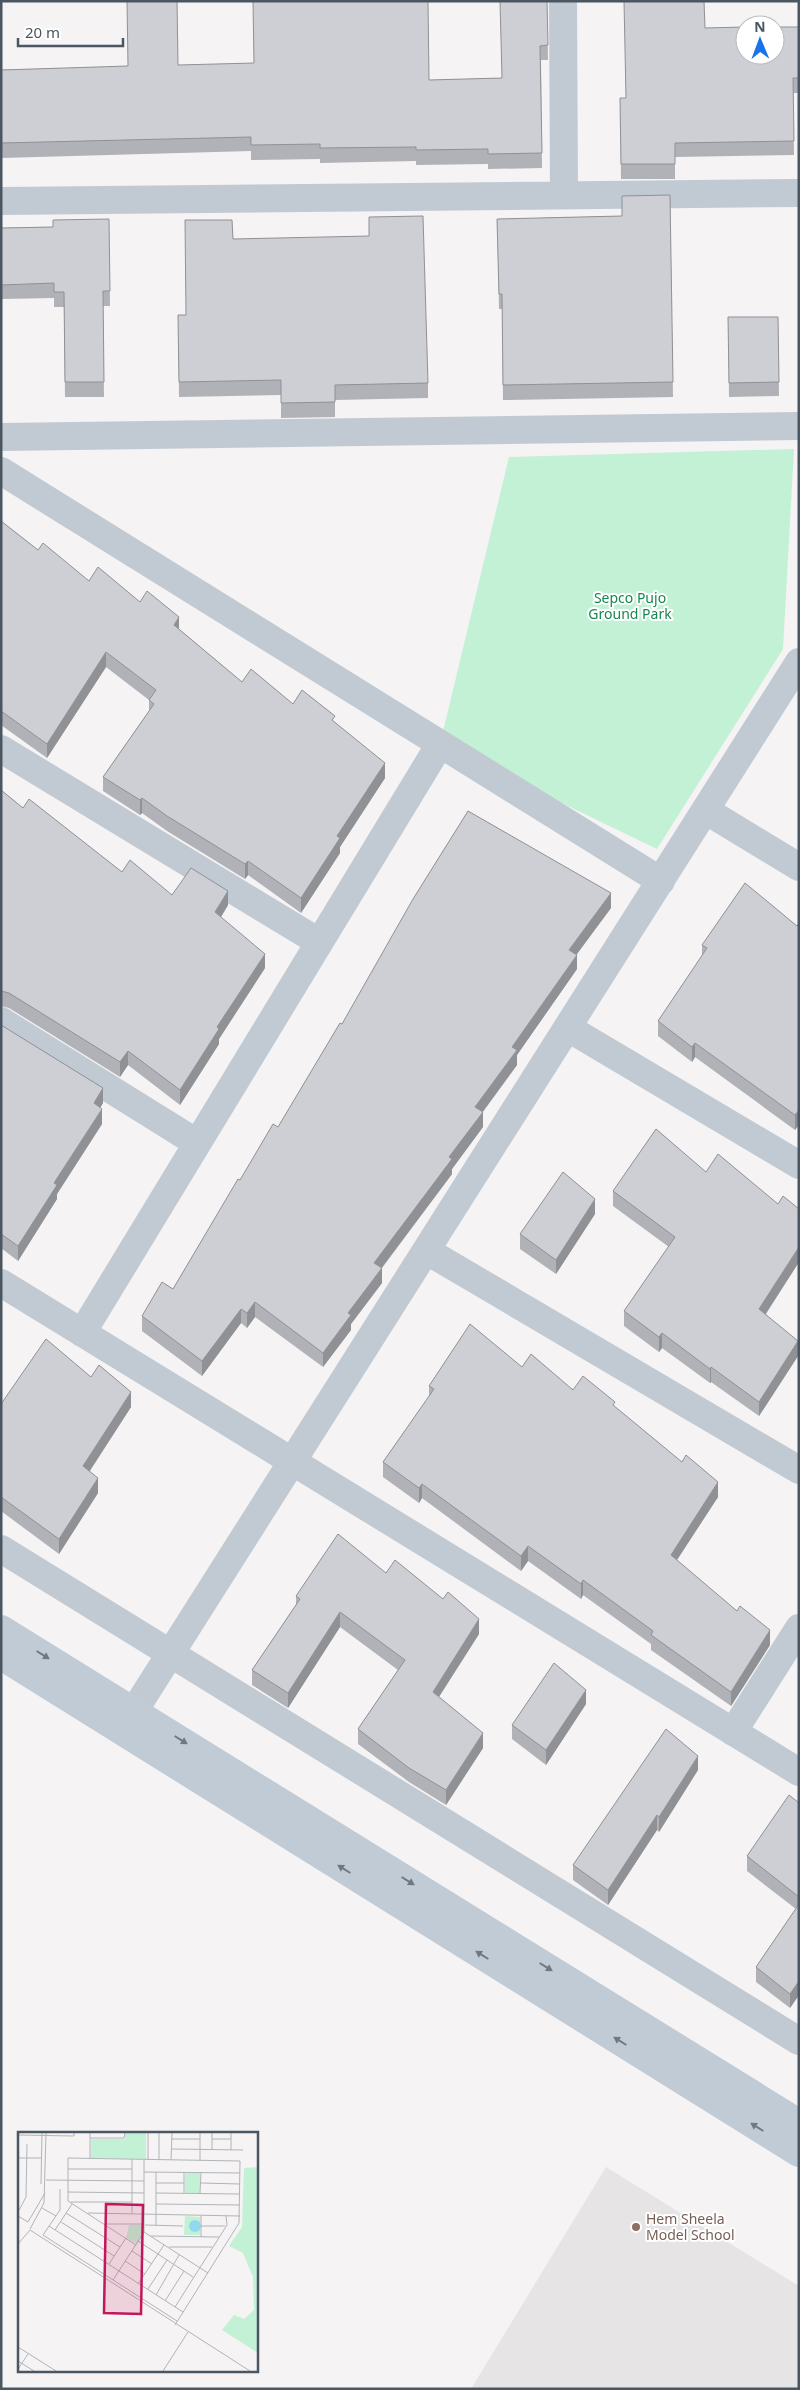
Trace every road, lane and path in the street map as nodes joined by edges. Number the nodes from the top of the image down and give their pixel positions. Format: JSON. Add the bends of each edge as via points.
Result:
{"nodes":[{"id":1,"x":563,"y":1,"type":"edge"},
{"id":2,"x":799,"y":193,"type":"edge"},
{"id":3,"x":564,"y":196,"type":"junction"},
{"id":4,"x":1,"y":201,"type":"edge"},
{"id":5,"x":799,"y":426,"type":"edge"},
{"id":6,"x":1,"y":438,"type":"edge"},
{"id":7,"x":1,"y":471,"type":"edge"},
{"id":8,"x":799,"y":662,"type":"edge"},
{"id":9,"x":440,"y":744,"type":"junction"},
{"id":10,"x":1,"y":749,"type":"edge"},
{"id":11,"x":705,"y":810,"type":"junction"},
{"id":12,"x":799,"y":867,"type":"edge"},
{"id":13,"x":661,"y":881,"type":"junction"},
{"id":14,"x":319,"y":942,"type":"junction"},
{"id":15,"x":1,"y":1021,"type":"edge"},
{"id":16,"x":568,"y":1028,"type":"junction"},
{"id":17,"x":197,"y":1143,"type":"junction"},
{"id":18,"x":799,"y":1165,"type":"edge"},
{"id":19,"x":426,"y":1251,"type":"junction"},
{"id":20,"x":1,"y":1283,"type":"edge"},
{"id":21,"x":82,"y":1333,"type":"junction"},
{"id":22,"x":293,"y":1463,"type":"junction"},
{"id":23,"x":799,"y":1470,"type":"edge"},
{"id":24,"x":1,"y":1549,"type":"edge"},
{"id":25,"x":799,"y":1628,"type":"edge"},
{"id":26,"x":1,"y":1629,"type":"edge"},
{"id":27,"x":172,"y":1654,"type":"junction"},
{"id":28,"x":1,"y":1656,"type":"edge"},
{"id":29,"x":129,"y":1721,"type":"junction"},
{"id":30,"x":733,"y":1732,"type":"junction"},
{"id":31,"x":799,"y":1772,"type":"edge"},
{"id":32,"x":799,"y":2041,"type":"edge"},
{"id":33,"x":799,"y":2123,"type":"edge"},
{"id":34,"x":799,"y":2153,"type":"edge"}],
"edges":[{"from":1,"to":3,"type":"street"},
{"from":2,"to":3,"type":"street"},
{"from":3,"to":4,"type":"street"},
{"from":5,"to":6,"type":"street"},
{"from":7,"to":9,"type":"street"},
{"from":8,"to":11,"type":"street"},
{"from":9,"to":13,"type":"street"},
{"from":9,"to":14,"type":"street"},
{"from":10,"to":14,"type":"street"},
{"from":11,"to":12,"type":"street"},
{"from":11,"to":13,"type":"street"},
{"from":13,"to":16,"type":"street"},
{"from":14,"to":17,"type":"street"},
{"from":15,"to":17,"type":"street"},
{"from":16,"to":18,"type":"street"},
{"from":16,"to":19,"type":"street"},
{"from":17,"to":21,"type":"street"},
{"from":19,"to":22,"type":"street"},
{"from":19,"to":23,"type":"street"},
{"from":20,"to":21,"type":"street"},
{"from":21,"to":22,"type":"street"},
{"from":22,"to":27,"type":"street"},
{"from":22,"to":30,"type":"street"},
{"from":24,"to":27,"type":"street"},
{"from":25,"to":30,"type":"street"},
{"from":26,"to":29,"type":"street","one_way":true},
{"from":27,"to":29,"type":"street"},
{"from":27,"to":32,"type":"street"},
{"from":28,"to":29,"type":"street"},
{"from":29,"to":33,"type":"street","one_way":true},
{"from":34,"to":29,"type":"street","one_way":true},
{"from":30,"to":31,"type":"street"}]}
